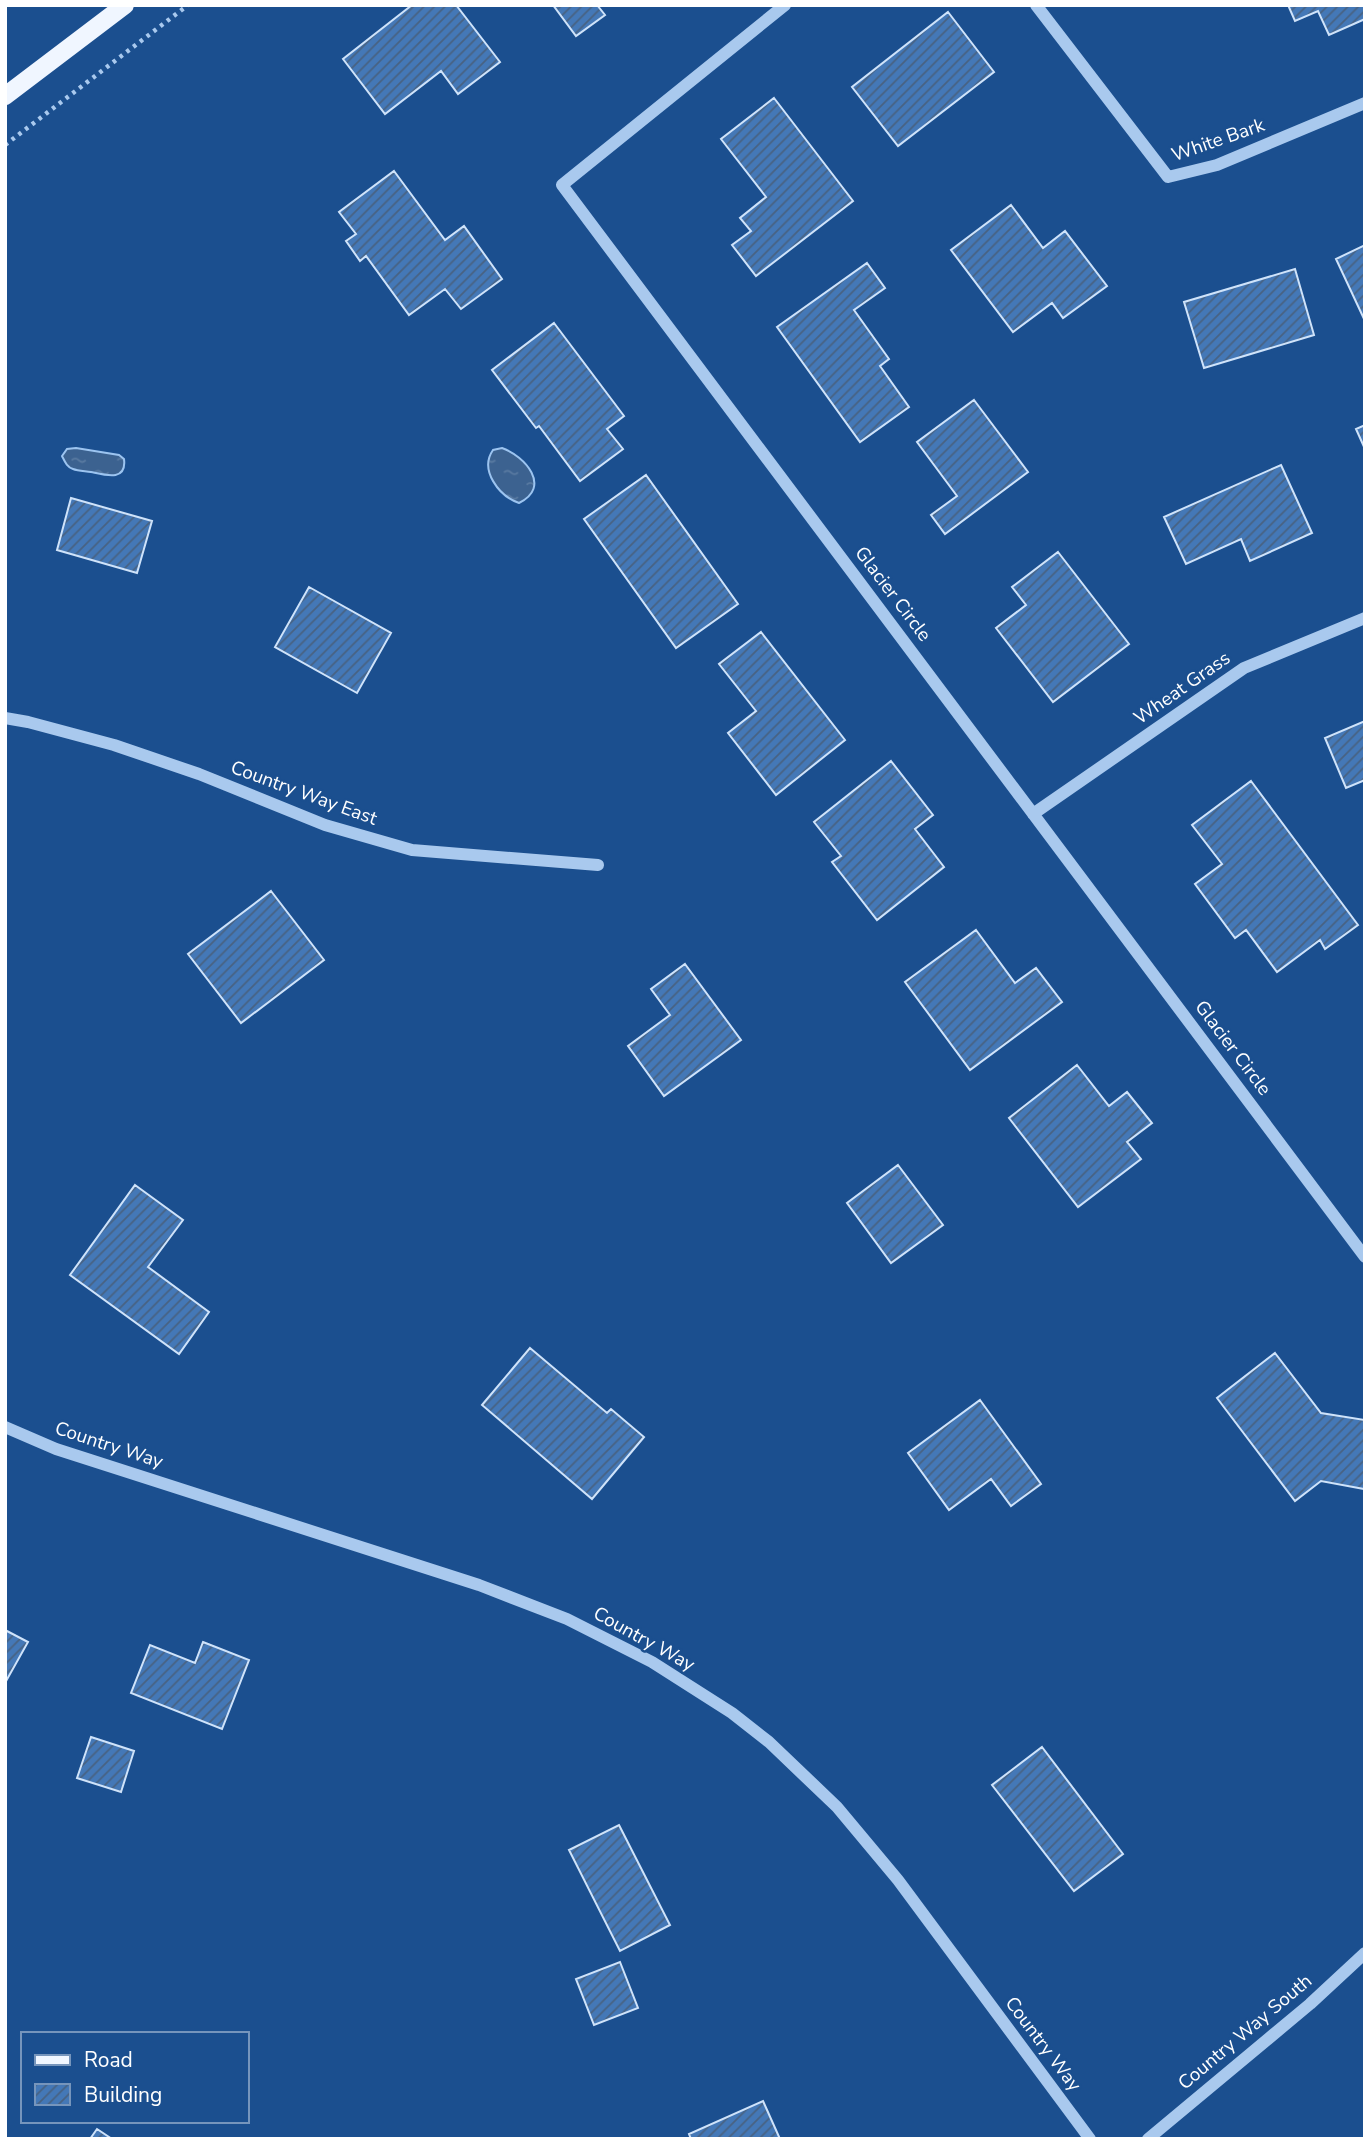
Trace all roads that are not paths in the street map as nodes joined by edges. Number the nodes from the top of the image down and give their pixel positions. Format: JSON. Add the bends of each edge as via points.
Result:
{"nodes":[{"id":1,"x":125,"y":5,"type":"edge"},
{"id":2,"x":785,"y":5,"type":"edge"},
{"id":3,"x":1036,"y":5,"type":"edge"},
{"id":4,"x":5,"y":96,"type":"edge"},
{"id":5,"x":1365,"y":103,"type":"edge"},
{"id":6,"x":1365,"y":618,"type":"edge"},
{"id":7,"x":5,"y":718,"type":"edge"},
{"id":8,"x":1033,"y":814,"type":"junction"},
{"id":9,"x":598,"y":865,"type":"dead end"},
{"id":10,"x":1365,"y":1257,"type":"edge"},
{"id":11,"x":5,"y":1427,"type":"edge"},
{"id":12,"x":1365,"y":1953,"type":"edge"},
{"id":13,"x":1090,"y":2139,"type":"edge"},
{"id":14,"x":1148,"y":2139,"type":"edge"}],
"edges":[{"from":1,"to":4,"type":"main road"},
{"from":2,"to":8,"type":"street","name":"Glacier Circle","via":[[562,185]]},
{"from":3,"to":5,"type":"street","name":"White Bark","via":[[1168,177],[1217,165]]},
{"from":6,"to":8,"type":"street","name":"Wheat Grass","via":[[1244,667]]},
{"from":7,"to":9,"type":"street","name":"Country Way East","via":[[114,745],[326,825],[412,850]]},
{"from":8,"to":10,"type":"street","name":"Glacier Circle"},
{"from":11,"to":13,"type":"street","name":"Country Way","via":[[56,1449],[480,1585],[567,1619],[652,1662],[732,1713],[837,1807],[898,1880]]},
{"from":12,"to":14,"type":"street","name":"Country Way South"}]}
